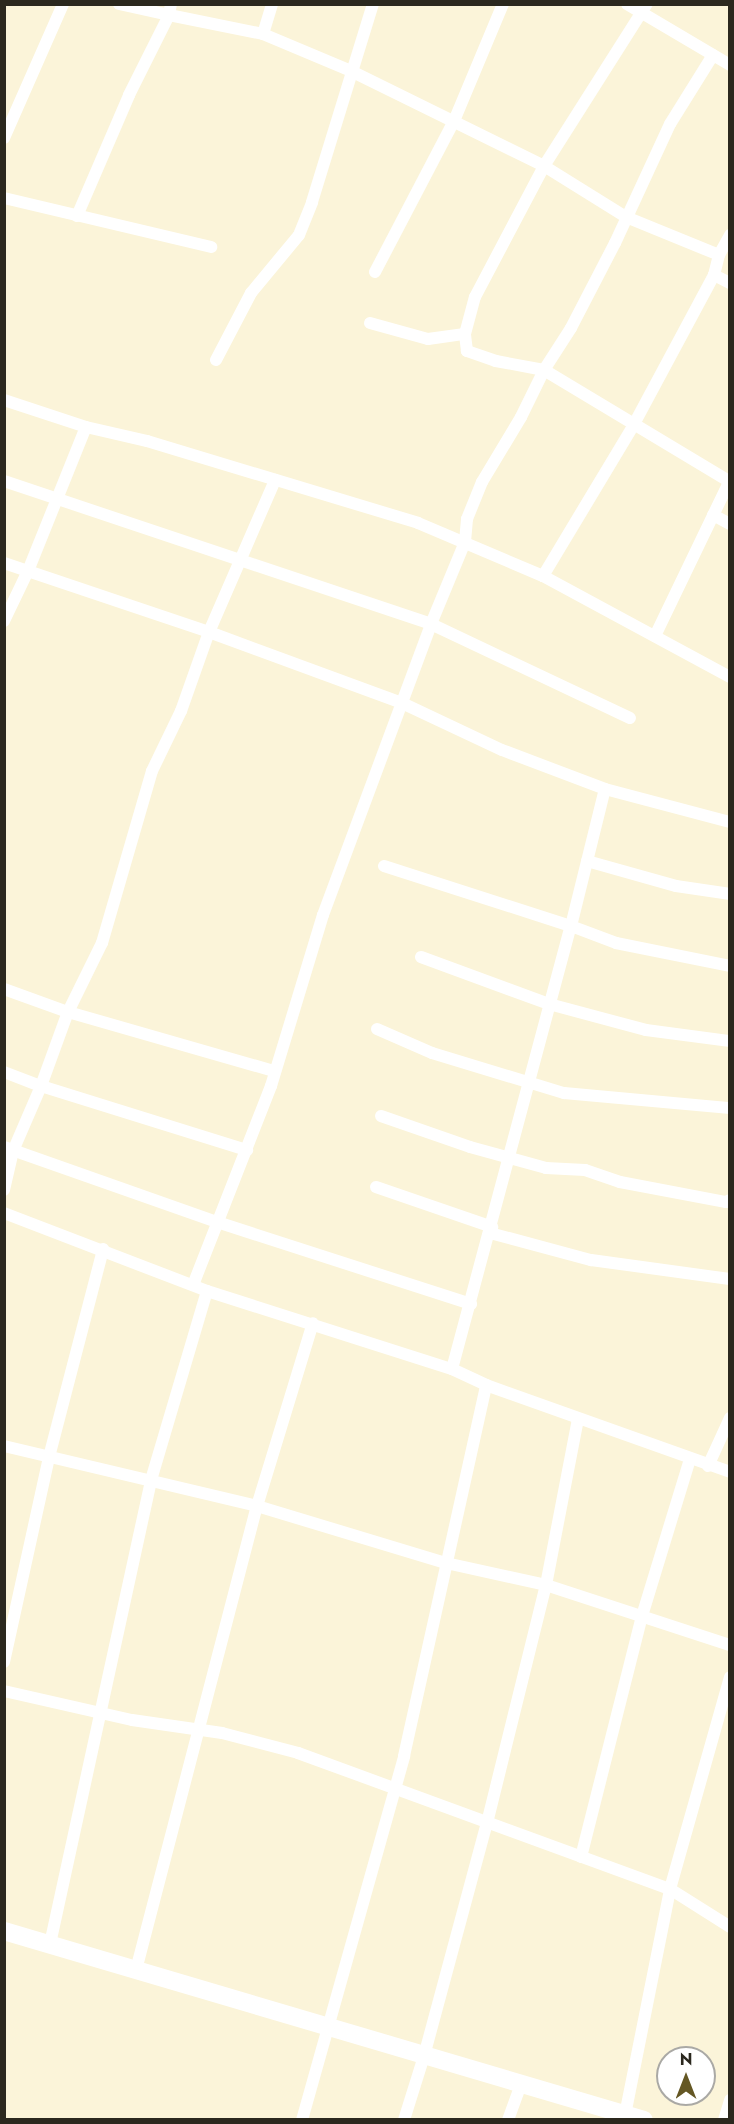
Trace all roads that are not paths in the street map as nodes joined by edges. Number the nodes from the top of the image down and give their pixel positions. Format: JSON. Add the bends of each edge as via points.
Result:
{"nodes":[{"id":1,"x":63,"y":4,"type":"edge"},
{"id":2,"x":119,"y":4,"type":"edge"},
{"id":3,"x":272,"y":4,"type":"edge"},
{"id":4,"x":373,"y":4,"type":"edge"},
{"id":5,"x":503,"y":4,"type":"edge"},
{"id":6,"x":627,"y":4,"type":"edge"},
{"id":7,"x":645,"y":9,"type":"edge"},
{"id":8,"x":170,"y":10,"type":"edge"},
{"id":9,"x":263,"y":34,"type":"junction"},
{"id":10,"x":713,"y":55,"type":"junction"},
{"id":11,"x":729,"y":65,"type":"edge"},
{"id":12,"x":351,"y":71,"type":"junction"},
{"id":13,"x":454,"y":121,"type":"junction"},
{"id":14,"x":4,"y":138,"type":"edge"},
{"id":15,"x":544,"y":166,"type":"junction"},
{"id":16,"x":4,"y":198,"type":"edge"},
{"id":17,"x":77,"y":216,"type":"junction"},
{"id":18,"x":626,"y":217,"type":"junction"},
{"id":19,"x":729,"y":235,"type":"edge"},
{"id":20,"x":211,"y":247,"type":"dead end"},
{"id":21,"x":719,"y":255,"type":"junction"},
{"id":22,"x":375,"y":272,"type":"dead end"},
{"id":23,"x":714,"y":275,"type":"junction"},
{"id":24,"x":729,"y":283,"type":"edge"},
{"id":25,"x":370,"y":323,"type":"dead end"},
{"id":26,"x":465,"y":334,"type":"junction"},
{"id":27,"x":216,"y":360,"type":"dead end"},
{"id":28,"x":544,"y":370,"type":"junction"},
{"id":29,"x":4,"y":400,"type":"edge"},
{"id":30,"x":633,"y":426,"type":"junction"},
{"id":31,"x":86,"y":427,"type":"junction"},
{"id":32,"x":275,"y":480,"type":"junction"},
{"id":33,"x":729,"y":480,"type":"edge"},
{"id":34,"x":4,"y":481,"type":"edge"},
{"id":35,"x":57,"y":499,"type":"junction"},
{"id":36,"x":713,"y":516,"type":"junction"},
{"id":37,"x":729,"y":524,"type":"edge"},
{"id":38,"x":465,"y":542,"type":"junction"},
{"id":39,"x":239,"y":559,"type":"junction"},
{"id":40,"x":4,"y":563,"type":"edge"},
{"id":41,"x":28,"y":571,"type":"junction"},
{"id":42,"x":543,"y":576,"type":"junction"},
{"id":43,"x":4,"y":621,"type":"edge"},
{"id":44,"x":431,"y":624,"type":"junction"},
{"id":45,"x":209,"y":632,"type":"junction"},
{"id":46,"x":655,"y":636,"type":"junction"},
{"id":47,"x":729,"y":677,"type":"edge"},
{"id":48,"x":402,"y":703,"type":"junction"},
{"id":49,"x":630,"y":718,"type":"dead end"},
{"id":50,"x":605,"y":789,"type":"junction"},
{"id":51,"x":729,"y":822,"type":"edge"},
{"id":52,"x":587,"y":861,"type":"junction"},
{"id":53,"x":384,"y":866,"type":"dead end"},
{"id":54,"x":729,"y":894,"type":"edge"},
{"id":55,"x":571,"y":926,"type":"junction"},
{"id":56,"x":421,"y":957,"type":"dead end"},
{"id":57,"x":729,"y":966,"type":"edge"},
{"id":58,"x":4,"y":989,"type":"edge"},
{"id":59,"x":549,"y":1004,"type":"junction"},
{"id":60,"x":68,"y":1012,"type":"junction"},
{"id":61,"x":377,"y":1029,"type":"dead end"},
{"id":62,"x":729,"y":1041,"type":"edge"},
{"id":63,"x":274,"y":1071,"type":"junction"},
{"id":64,"x":4,"y":1072,"type":"edge"},
{"id":65,"x":530,"y":1081,"type":"junction"},
{"id":66,"x":41,"y":1086,"type":"junction"},
{"id":67,"x":729,"y":1108,"type":"edge"},
{"id":68,"x":381,"y":1116,"type":"dead end"},
{"id":69,"x":9,"y":1149,"type":"edge"},
{"id":70,"x":247,"y":1150,"type":"junction"},
{"id":71,"x":510,"y":1158,"type":"junction"},
{"id":72,"x":376,"y":1187,"type":"dead end"},
{"id":73,"x":4,"y":1190,"type":"edge"},
{"id":74,"x":729,"y":1200,"type":"edge"},
{"id":75,"x":4,"y":1213,"type":"edge"},
{"id":76,"x":217,"y":1222,"type":"junction"},
{"id":77,"x":491,"y":1230,"type":"junction"},
{"id":78,"x":103,"y":1250,"type":"junction"},
{"id":79,"x":729,"y":1279,"type":"edge"},
{"id":80,"x":193,"y":1285,"type":"junction"},
{"id":81,"x":207,"y":1291,"type":"junction"},
{"id":82,"x":471,"y":1304,"type":"junction"},
{"id":83,"x":313,"y":1323,"type":"junction"},
{"id":84,"x":452,"y":1369,"type":"junction"},
{"id":85,"x":486,"y":1385,"type":"junction"},
{"id":86,"x":729,"y":1418,"type":"edge"},
{"id":87,"x":578,"y":1419,"type":"junction"},
{"id":88,"x":4,"y":1446,"type":"edge"},
{"id":89,"x":49,"y":1457,"type":"junction"},
{"id":90,"x":690,"y":1460,"type":"junction"},
{"id":91,"x":705,"y":1462,"type":"junction"},
{"id":92,"x":729,"y":1467,"type":"edge"},
{"id":93,"x":729,"y":1472,"type":"edge"},
{"id":94,"x":151,"y":1480,"type":"junction"},
{"id":95,"x":257,"y":1506,"type":"junction"},
{"id":96,"x":446,"y":1563,"type":"junction"},
{"id":97,"x":546,"y":1585,"type":"junction"},
{"id":98,"x":642,"y":1616,"type":"junction"},
{"id":99,"x":729,"y":1645,"type":"edge"},
{"id":100,"x":4,"y":1662,"type":"edge"},
{"id":101,"x":729,"y":1677,"type":"edge"},
{"id":102,"x":4,"y":1691,"type":"edge"},
{"id":103,"x":98,"y":1713,"type":"junction"},
{"id":104,"x":487,"y":1822,"type":"junction"},
{"id":105,"x":581,"y":1857,"type":"junction"},
{"id":106,"x":670,"y":1889,"type":"junction"},
{"id":107,"x":729,"y":1927,"type":"edge"},
{"id":108,"x":4,"y":1930,"type":"edge"},
{"id":109,"x":50,"y":1944,"type":"junction"},
{"id":110,"x":136,"y":1970,"type":"junction"},
{"id":111,"x":424,"y":2056,"type":"junction"},
{"id":112,"x":521,"y":2084,"type":"junction"},
{"id":113,"x":729,"y":2100,"type":"edge"},
{"id":114,"x":625,"y":2115,"type":"junction"},
{"id":115,"x":302,"y":2120,"type":"edge"},
{"id":116,"x":404,"y":2120,"type":"edge"},
{"id":117,"x":508,"y":2120,"type":"edge"},
{"id":118,"x":644,"y":2120,"type":"edge"},
{"id":119,"x":724,"y":2120,"type":"edge"}],
"edges":[{"from":1,"to":14,"type":"street"},
{"from":2,"to":8,"type":"street"},
{"from":3,"to":9,"type":"street"},
{"from":4,"to":12,"type":"street"},
{"from":5,"to":13,"type":"street"},
{"from":6,"to":7,"type":"street"},
{"from":7,"to":10,"type":"street"},
{"from":7,"to":15,"type":"street"},
{"from":8,"to":9,"type":"street"},
{"from":8,"to":17,"type":"street"},
{"from":9,"to":12,"type":"street"},
{"from":10,"to":11,"type":"street"},
{"from":10,"to":18,"type":"street","via":[[669,124]]},
{"from":12,"to":13,"type":"street"},
{"from":12,"to":27,"type":"street","via":[[299,235],[251,293]]},
{"from":13,"to":15,"type":"street"},
{"from":13,"to":22,"type":"street"},
{"from":15,"to":18,"type":"street"},
{"from":15,"to":26,"type":"street","via":[[475,297]]},
{"from":16,"to":17,"type":"street"},
{"from":17,"to":20,"type":"street"},
{"from":18,"to":21,"type":"street"},
{"from":18,"to":28,"type":"street","via":[[571,328]]},
{"from":19,"to":21,"type":"street"},
{"from":21,"to":23,"type":"street"},
{"from":23,"to":24,"type":"street"},
{"from":23,"to":30,"type":"street"},
{"from":25,"to":26,"type":"street","via":[[428,339]]},
{"from":26,"to":28,"type":"street","via":[[467,351]]},
{"from":28,"to":30,"type":"street"},
{"from":28,"to":38,"type":"street","via":[[482,482],[467,519]]},
{"from":29,"to":31,"type":"street"},
{"from":30,"to":33,"type":"street"},
{"from":30,"to":42,"type":"street"},
{"from":31,"to":32,"type":"street"},
{"from":31,"to":35,"type":"street"},
{"from":32,"to":38,"type":"street","via":[[418,522]]},
{"from":32,"to":39,"type":"street"},
{"from":33,"to":36,"type":"street"},
{"from":34,"to":35,"type":"street"},
{"from":35,"to":39,"type":"street"},
{"from":35,"to":41,"type":"street"},
{"from":36,"to":37,"type":"street"},
{"from":36,"to":46,"type":"street"},
{"from":38,"to":42,"type":"street"},
{"from":38,"to":44,"type":"street"},
{"from":39,"to":44,"type":"street"},
{"from":39,"to":45,"type":"street"},
{"from":40,"to":41,"type":"street"},
{"from":41,"to":43,"type":"street"},
{"from":41,"to":45,"type":"street"},
{"from":42,"to":46,"type":"street"},
{"from":44,"to":48,"type":"street"},
{"from":44,"to":49,"type":"street"},
{"from":45,"to":48,"type":"street"},
{"from":45,"to":60,"type":"street","via":[[181,711],[152,771],[102,943]]},
{"from":46,"to":47,"type":"street"},
{"from":48,"to":50,"type":"street","via":[[502,750]]},
{"from":48,"to":63,"type":"street","via":[[323,915]]},
{"from":50,"to":51,"type":"street"},
{"from":50,"to":52,"type":"street"},
{"from":52,"to":54,"type":"street","via":[[676,886]]},
{"from":52,"to":55,"type":"street"},
{"from":53,"to":55,"type":"street"},
{"from":55,"to":57,"type":"street","via":[[616,944]]},
{"from":55,"to":59,"type":"street"},
{"from":56,"to":59,"type":"street"},
{"from":58,"to":60,"type":"street"},
{"from":59,"to":62,"type":"street","via":[[646,1030]]},
{"from":59,"to":65,"type":"street"},
{"from":60,"to":63,"type":"street"},
{"from":60,"to":66,"type":"street"},
{"from":61,"to":65,"type":"street","via":[[432,1053]]},
{"from":63,"to":70,"type":"street"},
{"from":64,"to":66,"type":"street"},
{"from":65,"to":67,"type":"street","via":[[564,1093]]},
{"from":65,"to":71,"type":"street"},
{"from":66,"to":69,"type":"street"},
{"from":66,"to":70,"type":"street"},
{"from":68,"to":71,"type":"street"},
{"from":69,"to":73,"type":"street"},
{"from":69,"to":76,"type":"street"},
{"from":70,"to":76,"type":"street"},
{"from":71,"to":74,"type":"street","via":[[546,1168],[585,1170],[620,1182]]},
{"from":71,"to":77,"type":"street"},
{"from":72,"to":77,"type":"street"},
{"from":75,"to":78,"type":"street"},
{"from":76,"to":80,"type":"street"},
{"from":76,"to":82,"type":"street"},
{"from":77,"to":79,"type":"street","via":[[591,1260]]},
{"from":77,"to":82,"type":"street"},
{"from":78,"to":80,"type":"street"},
{"from":78,"to":89,"type":"street"},
{"from":80,"to":81,"type":"street"},
{"from":81,"to":83,"type":"street"},
{"from":81,"to":94,"type":"street"},
{"from":82,"to":84,"type":"street"},
{"from":83,"to":84,"type":"street"},
{"from":83,"to":95,"type":"street"},
{"from":84,"to":85,"type":"street"},
{"from":85,"to":87,"type":"street"},
{"from":85,"to":96,"type":"street"},
{"from":86,"to":91,"type":"street"},
{"from":87,"to":90,"type":"street"},
{"from":87,"to":97,"type":"street"},
{"from":88,"to":89,"type":"street"},
{"from":89,"to":94,"type":"street"},
{"from":89,"to":100,"type":"street"},
{"from":90,"to":91,"type":"street"},
{"from":90,"to":98,"type":"street"},
{"from":91,"to":92,"type":"street"},
{"from":91,"to":93,"type":"street"},
{"from":94,"to":95,"type":"street"},
{"from":94,"to":103,"type":"street"},
{"from":95,"to":96,"type":"street"},
{"from":95,"to":110,"type":"street"},
{"from":96,"to":97,"type":"street"},
{"from":96,"to":115,"type":"street","via":[[404,1756]]},
{"from":97,"to":98,"type":"street"},
{"from":97,"to":104,"type":"street"},
{"from":98,"to":99,"type":"street"},
{"from":98,"to":105,"type":"street"},
{"from":101,"to":106,"type":"street"},
{"from":102,"to":103,"type":"street"},
{"from":103,"to":104,"type":"street","via":[[222,1733],[298,1753]]},
{"from":103,"to":109,"type":"street"},
{"from":104,"to":105,"type":"street"},
{"from":104,"to":111,"type":"street"},
{"from":105,"to":106,"type":"street"},
{"from":106,"to":107,"type":"street"},
{"from":106,"to":114,"type":"street"},
{"from":108,"to":109,"type":"main road"},
{"from":109,"to":110,"type":"main road"},
{"from":110,"to":111,"type":"main road"},
{"from":111,"to":112,"type":"main road"},
{"from":111,"to":116,"type":"street"},
{"from":112,"to":114,"type":"main road"},
{"from":112,"to":117,"type":"street"},
{"from":113,"to":119,"type":"street"},
{"from":114,"to":118,"type":"main road"}]}
